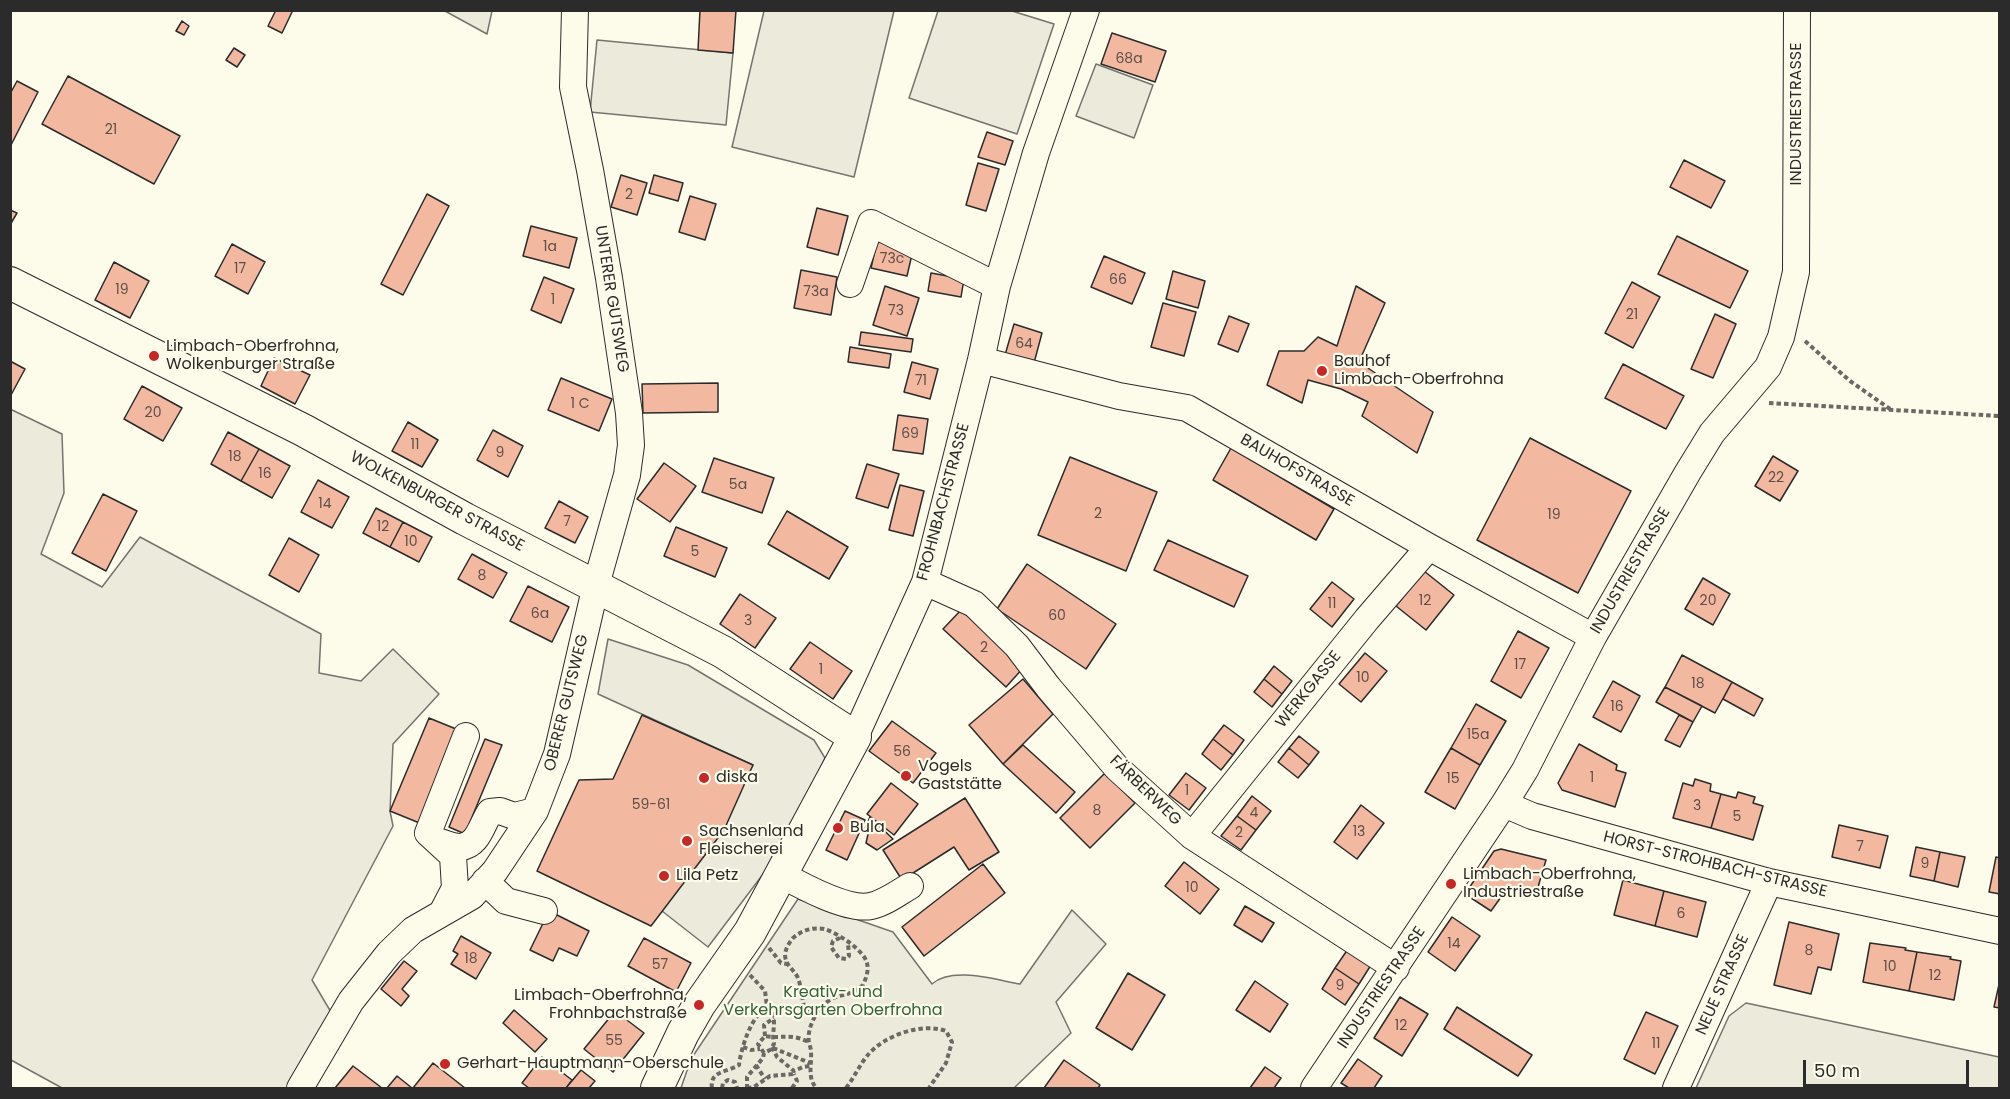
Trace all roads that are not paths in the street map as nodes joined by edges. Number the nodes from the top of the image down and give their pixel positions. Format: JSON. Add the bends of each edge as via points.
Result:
{"nodes":[{"id":1,"x":575,"y":10,"type":"edge"},
{"id":2,"x":1797,"y":10,"type":"edge"},
{"id":3,"x":1077,"y":13,"type":"edge"},
{"id":4,"x":10,"y":283,"type":"edge"},
{"id":5,"x":850,"y":284,"type":"dead end"},
{"id":6,"x":997,"y":286,"type":"junction"},
{"id":7,"x":981,"y":360,"type":"junction"},
{"id":8,"x":1429,"y":547,"type":"junction"},
{"id":9,"x":925,"y":582,"type":"junction"},
{"id":10,"x":596,"y":585,"type":"junction"},
{"id":11,"x":1593,"y":637,"type":"junction"},
{"id":12,"x":466,"y":736,"type":"dead end"},
{"id":13,"x":855,"y":737,"type":"junction"},
{"id":14,"x":1504,"y":804,"type":"junction"},
{"id":15,"x":535,"y":811,"type":"junction"},
{"id":16,"x":1192,"y":836,"type":"junction"},
{"id":17,"x":437,"y":841,"type":"junction"},
{"id":18,"x":782,"y":875,"type":"junction"},
{"id":19,"x":485,"y":881,"type":"junction"},
{"id":20,"x":1769,"y":882,"type":"junction"},
{"id":21,"x":910,"y":886,"type":"dead end"},
{"id":22,"x":443,"y":911,"type":"junction"},
{"id":23,"x":544,"y":911,"type":"dead end"},
{"id":24,"x":2000,"y":931,"type":"edge"},
{"id":25,"x":1396,"y":968,"type":"junction"},
{"id":26,"x":300,"y":1089,"type":"edge"},
{"id":27,"x":657,"y":1089,"type":"edge"},
{"id":28,"x":1314,"y":1089,"type":"edge"},
{"id":29,"x":1676,"y":1089,"type":"edge"}],
"edges":[{"from":1,"to":10,"type":"street","name":"UNTERER GUTSWEG","via":[[573,87],[609,278],[631,445],[627,474]]},
{"from":2,"to":11,"type":"street","name":"INDUSTRIESTRASSE","via":[[1797,272],[1781,337],[1768,367],[1712,433]]},
{"from":3,"to":6,"type":"street","name":"FROHNBACHSTRASSE"},
{"from":4,"to":10,"type":"main road","name":"WOLKENBURGER STRASSE","via":[[303,430]]},
{"from":5,"to":6,"type":"street","via":[[871,223]]},
{"from":6,"to":7,"type":"street","name":"FROHNBACHSTRASSE"},
{"from":7,"to":8,"type":"street","name":"BAUHOFSTRASSE","via":[[1119,396],[1187,408]]},
{"from":7,"to":9,"type":"street","name":"FROHNBACHSTRASSE"},
{"from":8,"to":11,"type":"street","name":"BAUHOFSTRASSE"},
{"from":8,"to":16,"type":"street","name":"WERKGASSE"},
{"from":9,"to":13,"type":"street","name":"FROHNBACHSTRASSE"},
{"from":9,"to":16,"type":"street","name":"FÄRBERWEG","via":[[974,604],[1017,646],[1117,768]]},
{"from":10,"to":13,"type":"main road","name":"WOLKENBURGER STRASSE","via":[[723,652]]},
{"from":10,"to":15,"type":"street","name":"OBERER GUTSWEG","via":[[557,754]]},
{"from":11,"to":14,"type":"street","name":"INDUSTRIESTRASSE"},
{"from":12,"to":17,"type":"street","via":[[428,833]]},
{"from":13,"to":18,"type":"main road","name":"FROHNBACHSTRASSE"},
{"from":14,"to":20,"type":"street","name":"HORST-STROHBACH-STRASSE","via":[[1532,816]]},
{"from":14,"to":25,"type":"street","name":"INDUSTRIESTRASSE"},
{"from":15,"to":17,"type":"street","via":[[514,816],[490,812],[470,845],[459,847]]},
{"from":15,"to":19,"type":"street","name":"OBERER GUTSWEG"},
{"from":16,"to":25,"type":"street","name":"FÄRBERWEG"},
{"from":17,"to":22,"type":"street","via":[[453,856],[455,888]]},
{"from":18,"to":21,"type":"street","via":[[819,894],[868,907]]},
{"from":18,"to":27,"type":"main road","name":"FROHNBACHSTRASSE","via":[[750,932],[699,1005]]},
{"from":19,"to":22,"type":"street","name":"OBERER GUTSWEG","via":[[472,896]]},
{"from":19,"to":23,"type":"street","via":[[506,901]]},
{"from":20,"to":24,"type":"street","name":"HORST-STROHBACH-STRASSE"},
{"from":20,"to":29,"type":"street","name":"NEUE STRASSE"},
{"from":22,"to":26,"type":"street","name":"OBERER GUTSWEG","via":[[413,930],[389,953],[351,1000]]},
{"from":25,"to":28,"type":"street","name":"INDUSTRIESTRASSE"}]}
